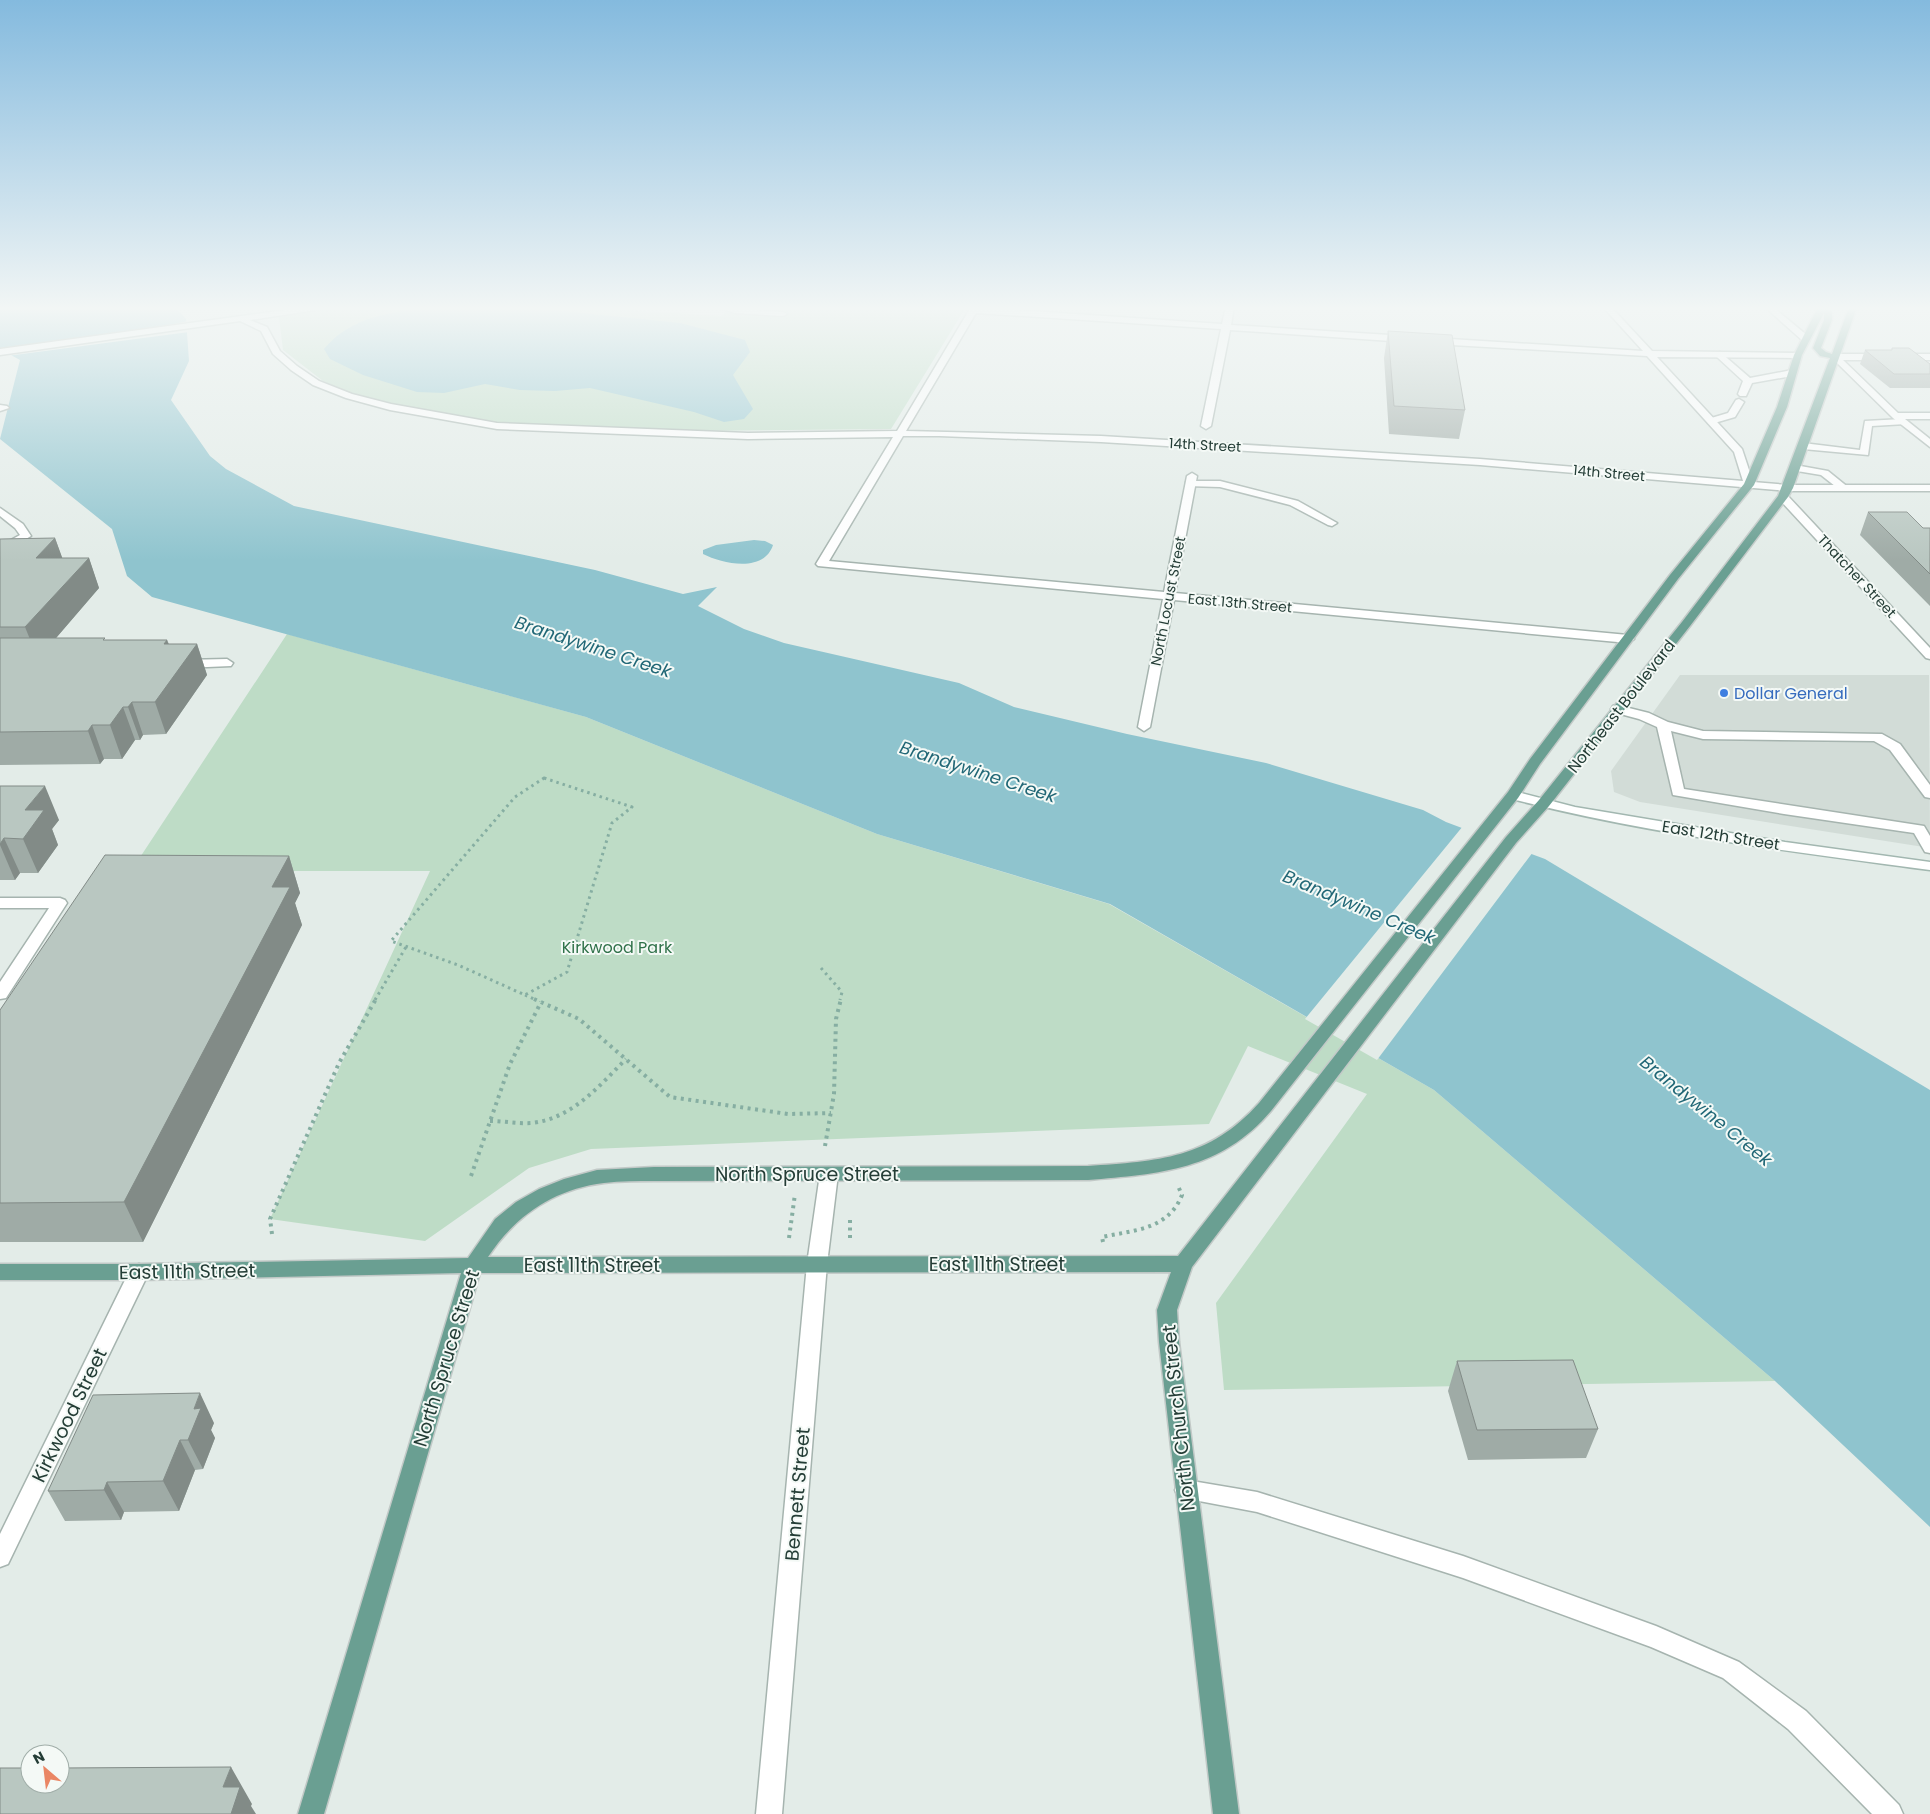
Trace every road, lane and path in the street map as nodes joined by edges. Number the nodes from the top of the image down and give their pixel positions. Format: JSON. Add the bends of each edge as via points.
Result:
{"nodes":[{"id":1,"x":338,"y":392,"type":"edge"},
{"id":2,"x":924,"y":392,"type":"edge"},
{"id":3,"x":1212,"y":392,"type":"edge"},
{"id":4,"x":1685,"y":392,"type":"edge"},
{"id":5,"x":1744,"y":392,"type":"edge"},
{"id":6,"x":1787,"y":392,"type":"edge"},
{"id":7,"x":1823,"y":392,"type":"edge"},
{"id":8,"x":1871,"y":392,"type":"edge"},
{"id":9,"x":1930,"y":416,"type":"edge"},
{"id":10,"x":1900,"y":419,"type":"junction"},
{"id":11,"x":1711,"y":421,"type":"junction"},
{"id":12,"x":1206,"y":426,"type":"dead end"},
{"id":13,"x":898,"y":434,"type":"junction"},
{"id":14,"x":1930,"y":444,"type":"edge"},
{"id":15,"x":1803,"y":446,"type":"junction"},
{"id":16,"x":1828,"y":461,"type":"junction"},
{"id":17,"x":1795,"y":468,"type":"junction"},
{"id":18,"x":1749,"y":485,"type":"junction"},
{"id":19,"x":1844,"y":488,"type":"junction"},
{"id":20,"x":1930,"y":488,"type":"edge"},
{"id":21,"x":1786,"y":492,"type":"junction"},
{"id":22,"x":0,"y":511,"type":"edge"},
{"id":23,"x":1332,"y":522,"type":"dead end"},
{"id":24,"x":0,"y":551,"type":"edge"},
{"id":25,"x":1169,"y":596,"type":"junction"},
{"id":26,"x":1628,"y":639,"type":"junction"},
{"id":27,"x":1930,"y":655,"type":"edge"},
{"id":28,"x":168,"y":664,"type":"edge"},
{"id":29,"x":227,"y":664,"type":"dead end"},
{"id":30,"x":1617,"y":709,"type":"junction"},
{"id":31,"x":1663,"y":725,"type":"junction"},
{"id":32,"x":1144,"y":727,"type":"dead end"},
{"id":33,"x":1930,"y":794,"type":"edge"},
{"id":34,"x":1513,"y":795,"type":"junction"},
{"id":35,"x":1544,"y":804,"type":"junction"},
{"id":36,"x":1925,"y":826,"type":"edge"},
{"id":37,"x":1930,"y":849,"type":"edge"},
{"id":38,"x":1930,"y":866,"type":"edge"},
{"id":39,"x":0,"y":903,"type":"edge"},
{"id":40,"x":406,"y":947,"type":"junction"},
{"id":41,"x":820,"y":968,"type":"dead end"},
{"id":42,"x":0,"y":994,"type":"edge"},
{"id":43,"x":524,"y":995,"type":"junction"},
{"id":44,"x":541,"y":1002,"type":"junction"},
{"id":45,"x":626,"y":1059,"type":"junction"},
{"id":46,"x":1332,"y":1073,"type":"joint"},
{"id":47,"x":831,"y":1113,"type":"junction"},
{"id":48,"x":490,"y":1121,"type":"junction"},
{"id":49,"x":825,"y":1146,"type":"dead end"},
{"id":50,"x":1088,"y":1173,"type":"joint"},
{"id":51,"x":829,"y":1174,"type":"junction"},
{"id":52,"x":470,"y":1176,"type":"dead end"},
{"id":53,"x":1178,"y":1186,"type":"dead end"},
{"id":54,"x":796,"y":1192,"type":"dead end"},
{"id":55,"x":272,"y":1234,"type":"dead end"},
{"id":56,"x":789,"y":1238,"type":"dead end"},
{"id":57,"x":1103,"y":1242,"type":"dead end"},
{"id":58,"x":817,"y":1264,"type":"junction"},
{"id":59,"x":1183,"y":1264,"type":"junction"},
{"id":60,"x":473,"y":1265,"type":"junction"},
{"id":61,"x":0,"y":1272,"type":"edge"},
{"id":62,"x":139,"y":1272,"type":"junction"},
{"id":63,"x":1186,"y":1490,"type":"junction"},
{"id":64,"x":0,"y":1557,"type":"edge"},
{"id":65,"x":311,"y":1814,"type":"edge"},
{"id":66,"x":769,"y":1814,"type":"edge"},
{"id":67,"x":1226,"y":1814,"type":"edge"},
{"id":68,"x":1890,"y":1814,"type":"edge"}],
"edges":[{"from":1,"to":13,"type":"street","name":"14th Street","via":[[390,407],[497,426],[748,436]]},
{"from":2,"to":13,"type":"street"},
{"from":3,"to":12,"type":"street"},
{"from":4,"to":11,"type":"street"},
{"from":5,"to":11,"type":"street","via":[[1732,416]]},
{"from":6,"to":18,"type":"main road","name":"Northeast Boulevard"},
{"from":7,"to":15,"type":"main road","name":"Northeast Boulevard"},
{"from":8,"to":10,"type":"street"},
{"from":9,"to":10,"type":"street"},
{"from":10,"to":14,"type":"street"},
{"from":10,"to":16,"type":"street","via":[[1868,423],[1865,453]]},
{"from":11,"to":18,"type":"street","via":[[1739,451]]},
{"from":13,"to":18,"type":"street","name":"14th Street","via":[[939,432],[1101,439],[1480,462]]},
{"from":13,"to":25,"type":"street","name":"East 13th Street","via":[[822,564]]},
{"from":15,"to":16,"type":"street"},
{"from":15,"to":17,"type":"main road","name":"Northeast Boulevard"},
{"from":16,"to":17,"type":"street"},
{"from":16,"to":19,"type":"street"},
{"from":17,"to":21,"type":"main road","name":"Northeast Boulevard"},
{"from":18,"to":21,"type":"street","name":"14th Street"},
{"from":18,"to":26,"type":"main road","name":"Northeast Boulevard"},
{"from":19,"to":20,"type":"street","name":"14th Street"},
{"from":19,"to":21,"type":"street","name":"14th Street"},
{"from":21,"to":27,"type":"street","name":"Thatcher Street"},
{"from":21,"to":30,"type":"main road","name":"Northeast Boulevard"},
{"from":22,"to":24,"type":"street","via":[[26,536]]},
{"from":23,"to":25,"type":"street","name":"North Locust Street","via":[[1294,503],[1191,480]]},
{"from":25,"to":26,"type":"street","name":"East 13th Street"},
{"from":25,"to":32,"type":"street","name":"North Locust Street"},
{"from":26,"to":34,"type":"main road","name":"Northeast Boulevard"},
{"from":28,"to":29,"type":"street"},
{"from":30,"to":31,"type":"street"},
{"from":30,"to":35,"type":"main road","name":"Northeast Boulevard"},
{"from":31,"to":33,"type":"street","via":[[1703,735],[1878,737],[1895,746]]},
{"from":31,"to":36,"type":"street","via":[[1678,792],[1784,810]]},
{"from":34,"to":35,"type":"street","name":"East 12th Street"},
{"from":34,"to":50,"type":"main road","name":"Northeast Boulevard","via":[[1247,1127],[1224,1144],[1192,1157],[1136,1170]]},
{"from":35,"to":38,"type":"street","name":"East 12th Street","via":[[1785,846]]},
{"from":35,"to":46,"type":"main road","name":"Northeast Boulevard","via":[[1510,840]]},
{"from":36,"to":37,"type":"street"},
{"from":39,"to":42,"type":"street","via":[[60,903]]},
{"from":40,"to":43,"type":"path","via":[[458,965]]},
{"from":40,"to":43,"type":"path","via":[[391,941],[515,797],[544,778],[632,807],[612,823],[567,972]]},
{"from":40,"to":55,"type":"path","via":[[339,1064],[270,1219]]},
{"from":41,"to":47,"type":"path","via":[[842,992],[836,1019]]},
{"from":43,"to":44,"type":"path"},
{"from":44,"to":45,"type":"path","via":[[579,1019]]},
{"from":44,"to":48,"type":"path","via":[[510,1064]]},
{"from":45,"to":47,"type":"path","via":[[670,1097],[788,1114]]},
{"from":45,"to":48,"type":"path","via":[[577,1107],[558,1118],[532,1123]]},
{"from":46,"to":59,"type":"main road","name":"North Church Street"},
{"from":47,"to":49,"type":"path"},
{"from":48,"to":52,"type":"path"},
{"from":50,"to":51,"type":"main road","name":"North Spruce Street"},
{"from":51,"to":58,"type":"street","name":"Bennett Street"},
{"from":51,"to":60,"type":"main road","name":"North Spruce Street","via":[[598,1177],[543,1194],[516,1212],[500,1226]]},
{"from":53,"to":57,"type":"path","via":[[1182,1195],[1180,1206],[1170,1217],[1153,1225],[1102,1237]]},
{"from":54,"to":56,"type":"path"},
{"from":58,"to":59,"type":"main road","name":"East 11th Street"},
{"from":58,"to":60,"type":"main road","name":"East 11th Street"},
{"from":58,"to":66,"type":"street","name":"Bennett Street"},
{"from":59,"to":63,"type":"main road","name":"North Church Street","via":[[1167,1310]]},
{"from":60,"to":62,"type":"main road","name":"East 11th Street"},
{"from":60,"to":65,"type":"main road","name":"North Spruce Street"},
{"from":61,"to":62,"type":"main road","name":"East 11th Street"},
{"from":62,"to":64,"type":"street","name":"Kirkwood Street"},
{"from":63,"to":67,"type":"main road","name":"North Church Street"},
{"from":63,"to":68,"type":"street","via":[[1257,1502],[1454,1564],[1656,1637],[1731,1670],[1797,1720]]}]}
